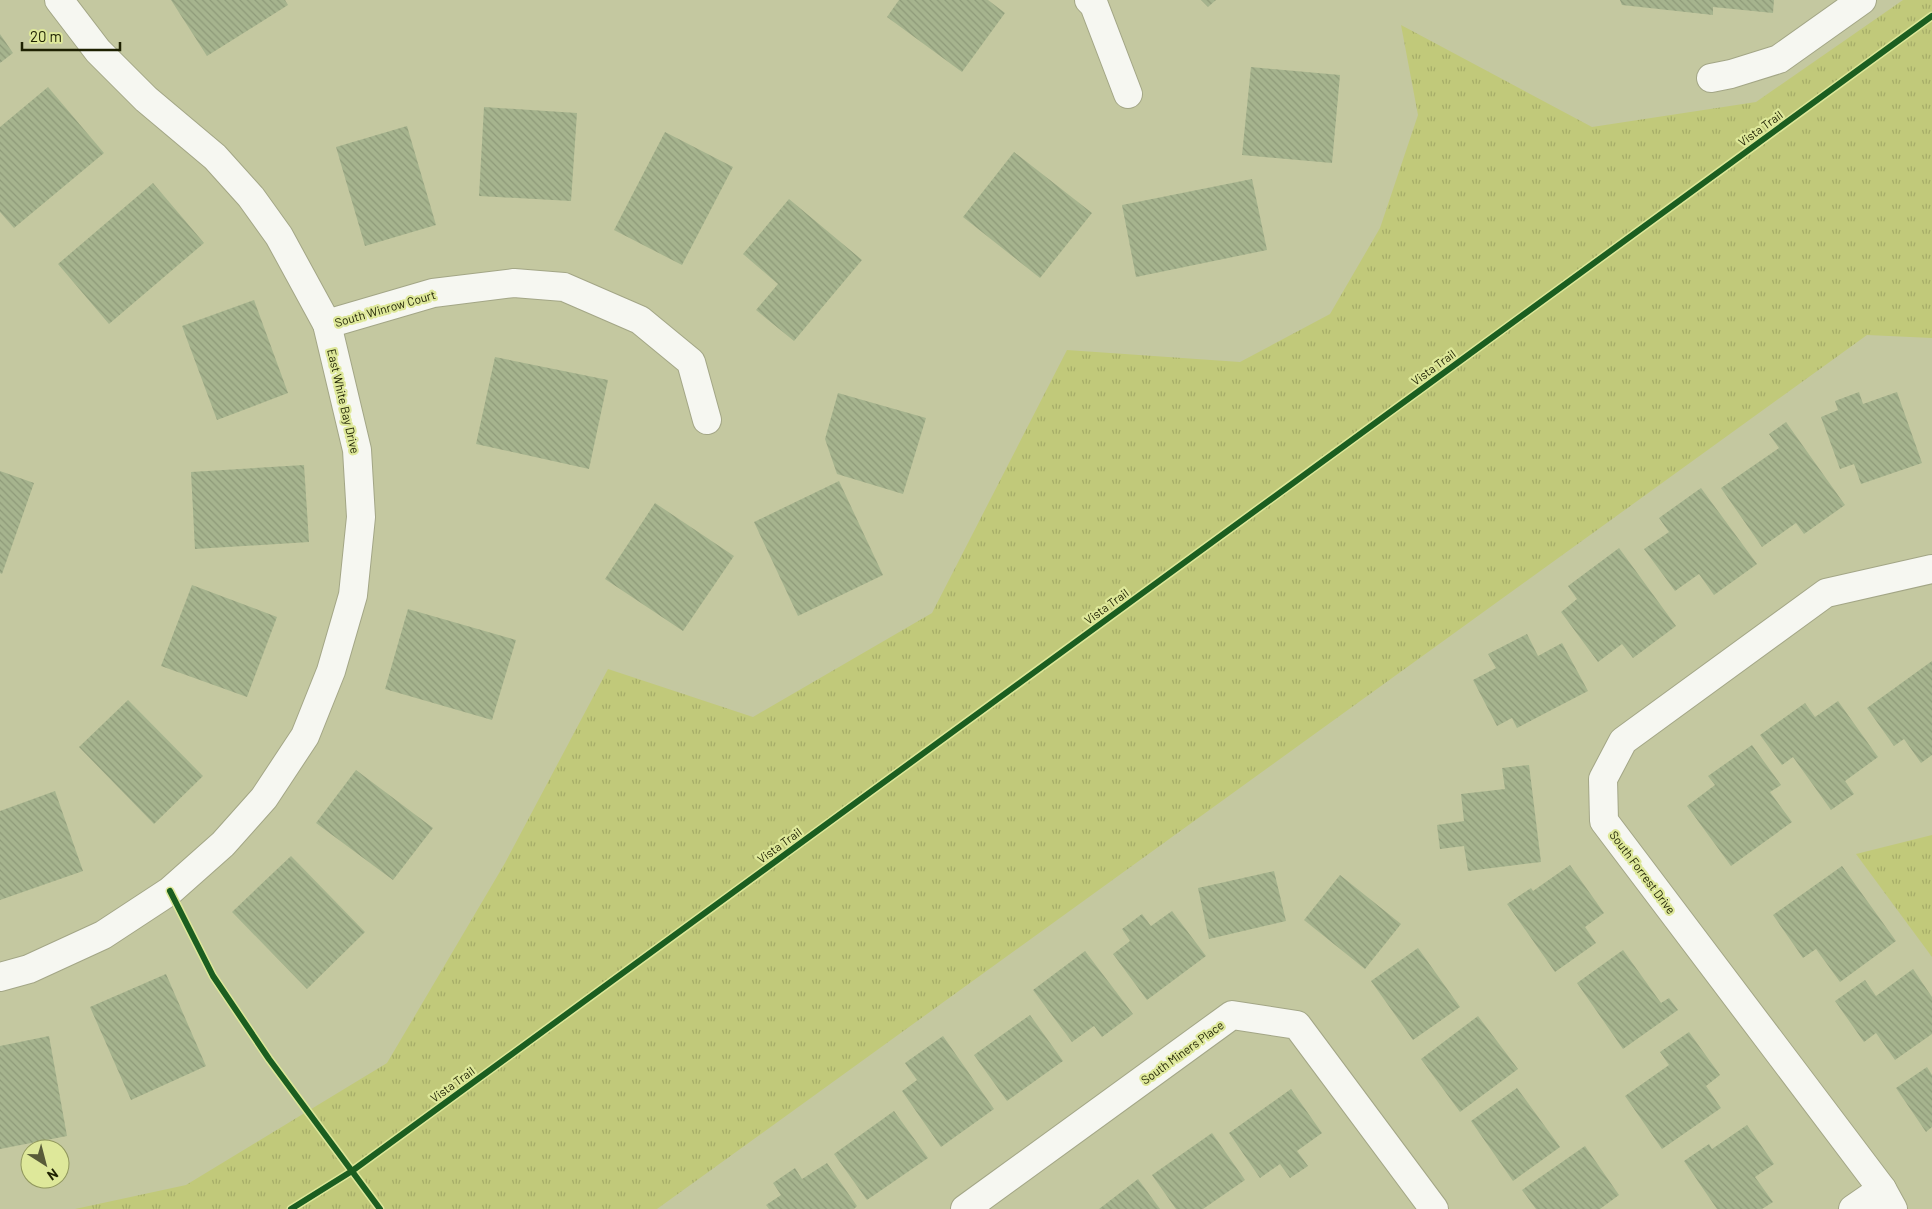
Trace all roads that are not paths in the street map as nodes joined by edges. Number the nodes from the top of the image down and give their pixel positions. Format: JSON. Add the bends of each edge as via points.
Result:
{"nodes":[{"id":1,"x":60,"y":0,"type":"edge"},
{"id":2,"x":1089,"y":0,"type":"edge"},
{"id":3,"x":1862,"y":0,"type":"edge"},
{"id":4,"x":1711,"y":78,"type":"dead end"},
{"id":5,"x":1128,"y":94,"type":"dead end"},
{"id":6,"x":327,"y":324,"type":"junction"},
{"id":7,"x":708,"y":420,"type":"dead end"},
{"id":8,"x":1932,"y":569,"type":"edge"},
{"id":9,"x":0,"y":977,"type":"edge"},
{"id":10,"x":1887,"y":1199,"type":"edge"},
{"id":11,"x":965,"y":1209,"type":"edge"},
{"id":12,"x":1434,"y":1209,"type":"edge"},
{"id":13,"x":1853,"y":1209,"type":"edge"}],
"edges":[{"from":1,"to":6,"type":"street","name":"East White Bay Drive","via":[[98,51],[146,99],[215,157],[250,197],[278,236]]},
{"from":2,"to":5,"type":"street","via":[[1094,5]]},
{"from":3,"to":4,"type":"street","via":[[1779,59]]},
{"from":6,"to":7,"type":"street","name":"South Winrow Court","via":[[433,293],[514,283],[564,287],[640,320],[691,362]]},
{"from":6,"to":9,"type":"street","name":"East White Bay Drive","via":[[357,450],[361,517],[353,595],[331,671],[305,736],[258,804],[223,844],[170,890],[103,935],[29,969]]},
{"from":8,"to":10,"type":"street","name":"South Forrest Drive","via":[[1826,592],[1623,741],[1603,779],[1604,821]]},
{"from":10,"to":13,"type":"street"},
{"from":11,"to":12,"type":"street","name":"South Miners Place","via":[[1232,1015],[1297,1025]]}]}
